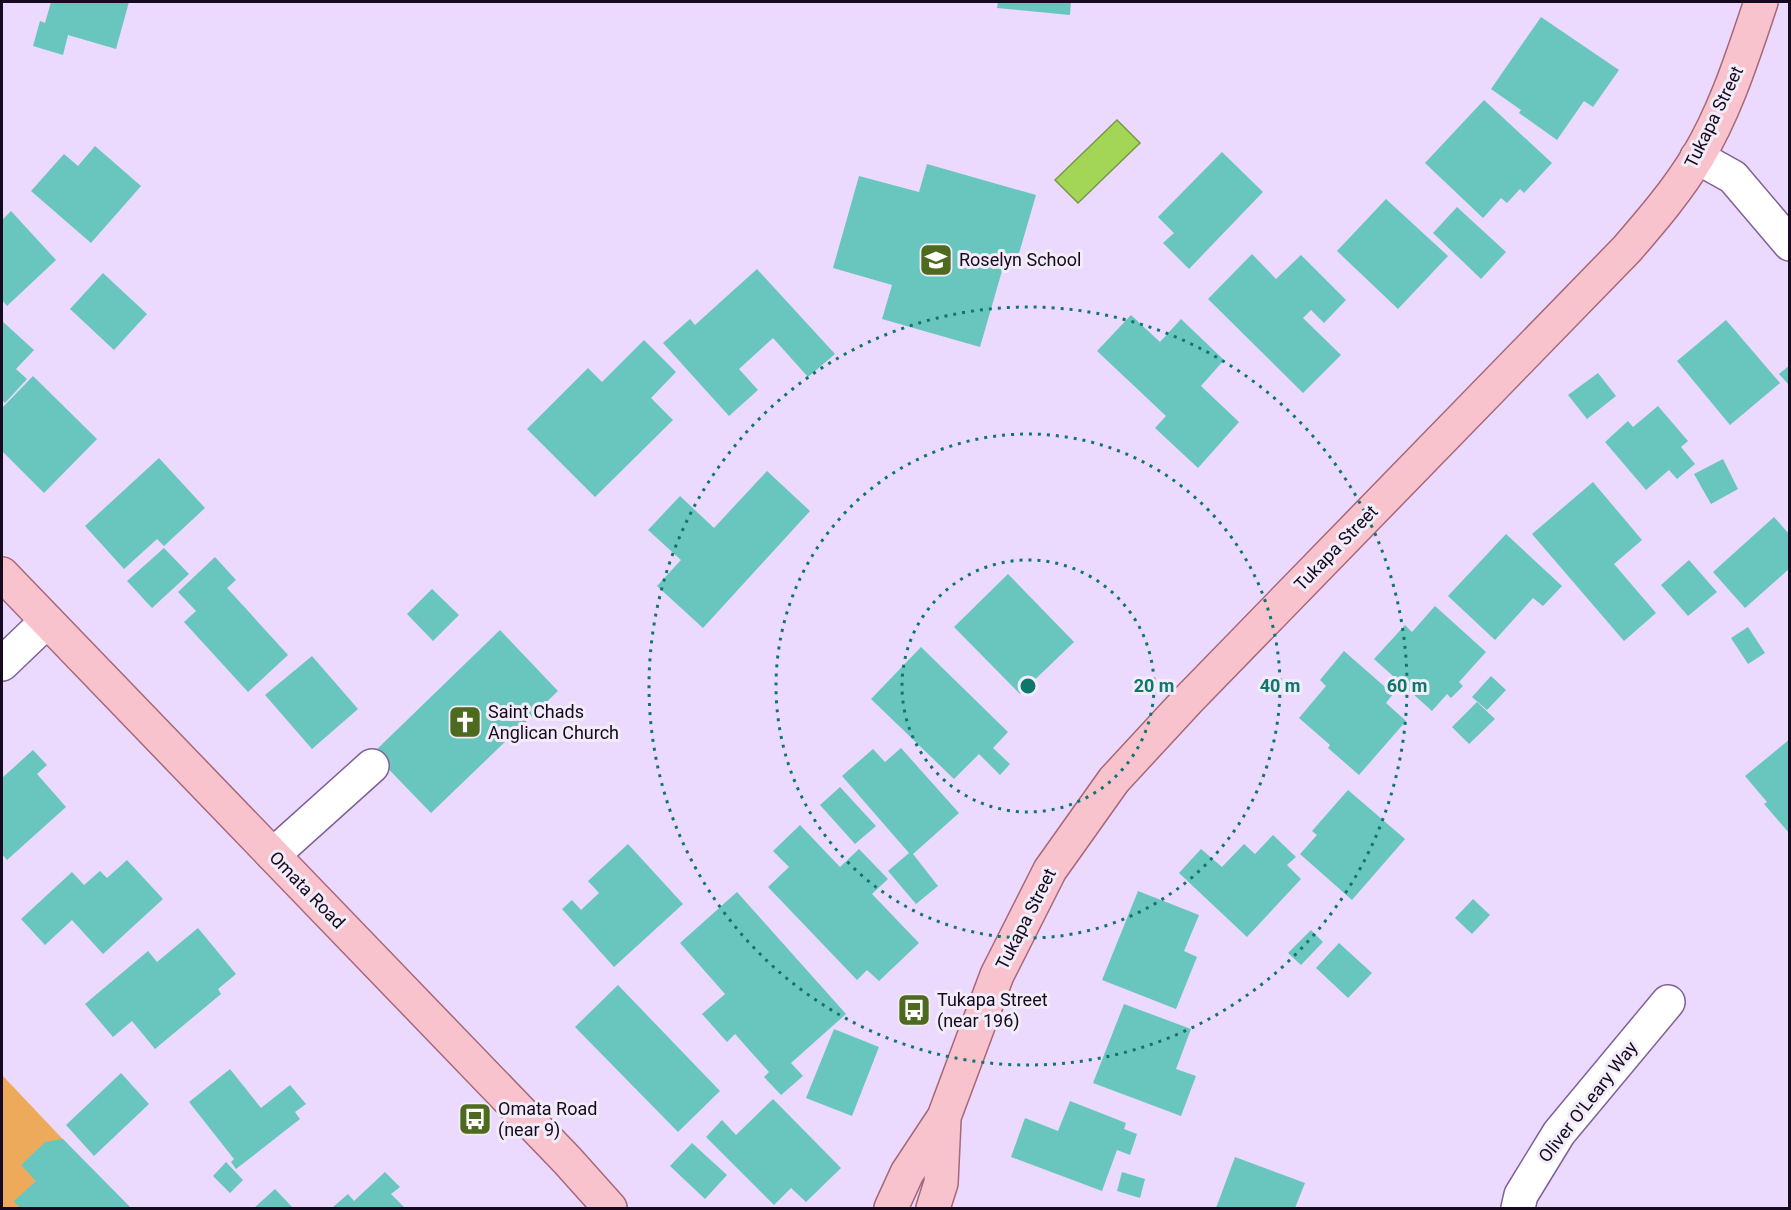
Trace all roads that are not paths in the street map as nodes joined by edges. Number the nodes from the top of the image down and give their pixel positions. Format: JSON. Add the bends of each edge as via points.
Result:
{"nodes":[{"id":1,"x":1761,"y":2,"type":"edge"},
{"id":2,"x":1697,"y":157,"type":"junction"},
{"id":3,"x":1790,"y":244,"type":"edge"},
{"id":4,"x":2,"y":574,"type":"edge"},
{"id":5,"x":47,"y":621,"type":"junction"},
{"id":6,"x":2,"y":664,"type":"edge"},
{"id":7,"x":372,"y":766,"type":"dead end"},
{"id":8,"x":273,"y":855,"type":"junction"},
{"id":9,"x":1668,"y":1002,"type":"dead end"},
{"id":10,"x":944,"y":1117,"type":"junction"},
{"id":11,"x":610,"y":1209,"type":"edge"},
{"id":12,"x":891,"y":1209,"type":"edge"},
{"id":13,"x":933,"y":1209,"type":"edge"},
{"id":14,"x":1518,"y":1209,"type":"edge"}],
"edges":[{"from":1,"to":2,"type":"main road","name":"Tukapa Street","via":[[1736,75]]},
{"from":2,"to":3,"type":"street","via":[[1733,177]]},
{"from":2,"to":10,"type":"main road","name":"Tukapa Street","via":[[1627,249],[1114,780],[1050,870],[997,975]]},
{"from":4,"to":5,"type":"main road","name":"Omata Road"},
{"from":5,"to":6,"type":"street"},
{"from":5,"to":8,"type":"main road","name":"Omata Road"},
{"from":7,"to":8,"type":"street"},
{"from":8,"to":11,"type":"main road","name":"Omata Road"},
{"from":9,"to":14,"type":"street","name":"Oliver O'Leary Way","via":[[1559,1133],[1521,1196]]},
{"from":10,"to":12,"type":"main road","name":"Tukapa Street","via":[[907,1173]]},
{"from":10,"to":13,"type":"main road","name":"Tukapa Street","via":[[941,1183]]}]}
